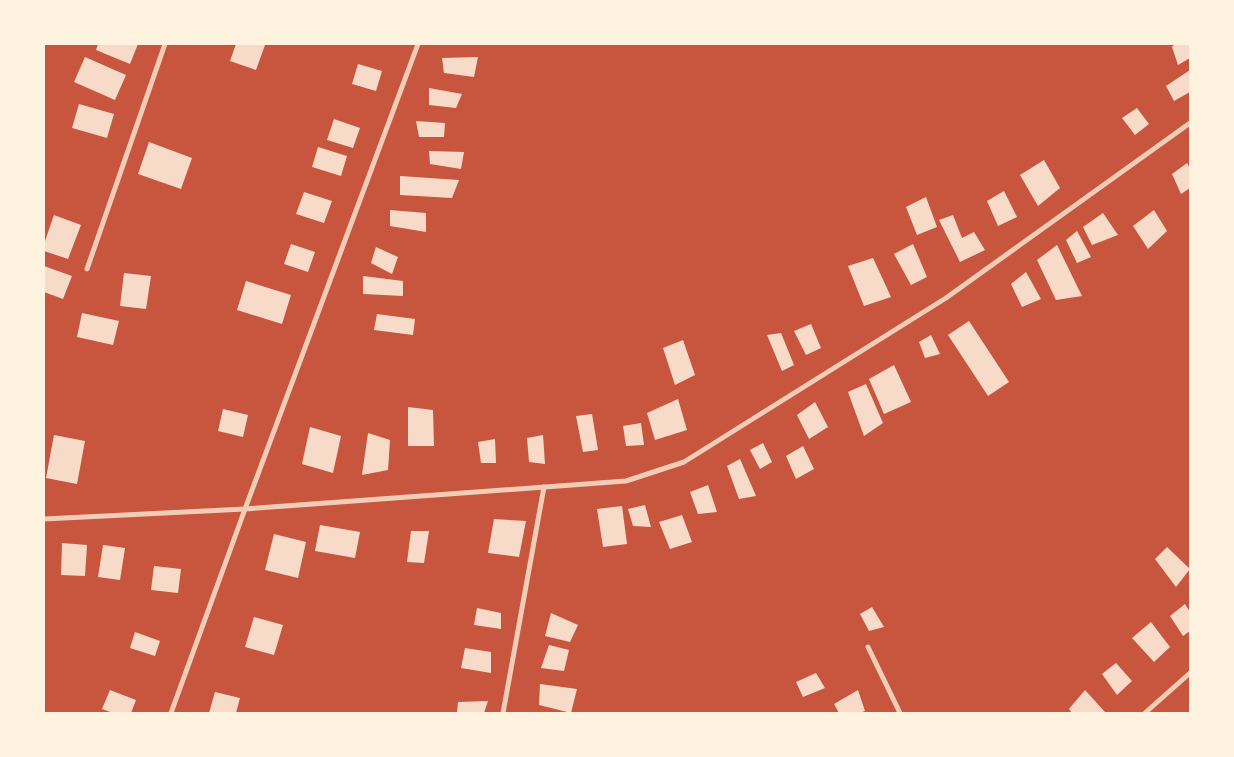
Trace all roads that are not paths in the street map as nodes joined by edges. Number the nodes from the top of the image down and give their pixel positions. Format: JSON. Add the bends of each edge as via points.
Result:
{"nodes":[{"id":1,"x":165,"y":44,"type":"edge"},
{"id":2,"x":418,"y":44,"type":"edge"},
{"id":3,"x":1190,"y":123,"type":"edge"},
{"id":4,"x":87,"y":269,"type":"dead end"},
{"id":5,"x":544,"y":487,"type":"junction"},
{"id":6,"x":245,"y":509,"type":"junction"},
{"id":7,"x":44,"y":519,"type":"edge"},
{"id":8,"x":868,"y":647,"type":"dead end"},
{"id":9,"x":1190,"y":673,"type":"edge"},
{"id":10,"x":171,"y":713,"type":"edge"},
{"id":11,"x":503,"y":713,"type":"edge"},
{"id":12,"x":900,"y":713,"type":"edge"},
{"id":13,"x":1144,"y":713,"type":"edge"}],
"edges":[{"from":1,"to":4,"type":"street"},
{"from":2,"to":6,"type":"street"},
{"from":3,"to":5,"type":"street","via":[[946,298],[684,462],[626,481]]},
{"from":5,"to":6,"type":"street"},
{"from":5,"to":11,"type":"street"},
{"from":6,"to":7,"type":"street"},
{"from":6,"to":10,"type":"street"},
{"from":8,"to":12,"type":"street"},
{"from":9,"to":13,"type":"street"}]}
